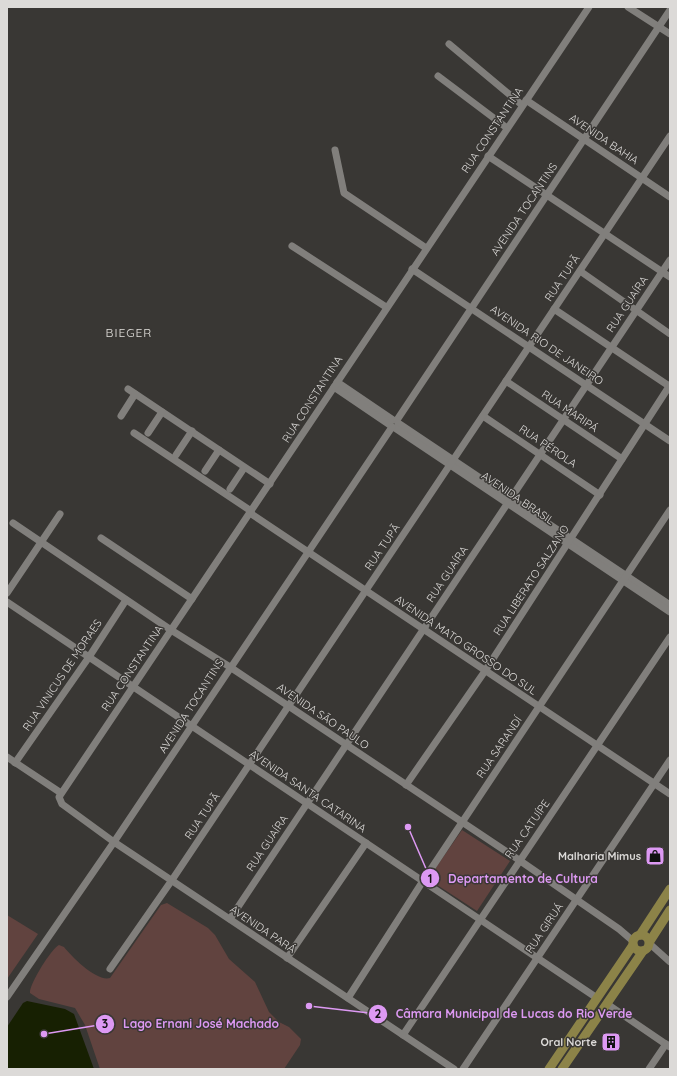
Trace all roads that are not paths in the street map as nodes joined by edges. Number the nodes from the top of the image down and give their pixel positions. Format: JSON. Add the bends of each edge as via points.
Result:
{"nodes":[{"id":1,"x":589,"y":7,"type":"edge"},
{"id":2,"x":628,"y":7,"type":"edge"},
{"id":3,"x":670,"y":10,"type":"edge"},
{"id":4,"x":658,"y":27,"type":"junction"},
{"id":5,"x":670,"y":34,"type":"edge"},
{"id":6,"x":449,"y":44,"type":"dead end"},
{"id":7,"x":438,"y":76,"type":"dead end"},
{"id":8,"x":524,"y":102,"type":"junction"},
{"id":9,"x":507,"y":128,"type":"junction"},
{"id":10,"x":670,"y":136,"type":"edge"},
{"id":11,"x":584,"y":139,"type":"junction"},
{"id":12,"x":335,"y":150,"type":"dead end"},
{"id":13,"x":488,"y":156,"type":"junction"},
{"id":14,"x":642,"y":178,"type":"junction"},
{"id":15,"x":546,"y":195,"type":"junction"},
{"id":16,"x":670,"y":197,"type":"edge"},
{"id":17,"x":605,"y":234,"type":"junction"},
{"id":18,"x":292,"y":246,"type":"dead end"},
{"id":19,"x":426,"y":248,"type":"junction"},
{"id":20,"x":670,"y":260,"type":"edge"},
{"id":21,"x":412,"y":269,"type":"junction"},
{"id":22,"x":580,"y":271,"type":"junction"},
{"id":23,"x":662,"y":272,"type":"junction"},
{"id":24,"x":670,"y":277,"type":"edge"},
{"id":25,"x":386,"y":307,"type":"junction"},
{"id":26,"x":471,"y":307,"type":"junction"},
{"id":27,"x":554,"y":309,"type":"junction"},
{"id":28,"x":637,"y":310,"type":"junction"},
{"id":29,"x":670,"y":334,"type":"edge"},
{"id":30,"x":529,"y":346,"type":"junction"},
{"id":31,"x":611,"y":348,"type":"junction"},
{"id":32,"x":506,"y":381,"type":"junction"},
{"id":33,"x":335,"y":384,"type":"junction"},
{"id":34,"x":586,"y":385,"type":"junction"},
{"id":35,"x":670,"y":385,"type":"edge"},
{"id":36,"x":128,"y":389,"type":"dead end"},
{"id":37,"x":135,"y":394,"type":"junction"},
{"id":38,"x":162,"y":412,"type":"junction"},
{"id":39,"x":121,"y":416,"type":"dead end"},
{"id":40,"x":483,"y":416,"type":"junction"},
{"id":41,"x":563,"y":420,"type":"junction"},
{"id":42,"x":394,"y":424,"type":"junction"},
{"id":43,"x":645,"y":425,"type":"junction"},
{"id":44,"x":192,"y":431,"type":"junction"},
{"id":45,"x":134,"y":433,"type":"dead end"},
{"id":46,"x":148,"y":433,"type":"dead end"},
{"id":47,"x":670,"y":441,"type":"edge"},
{"id":48,"x":219,"y":450,"type":"junction"},
{"id":49,"x":540,"y":454,"type":"junction"},
{"id":50,"x":176,"y":455,"type":"dead end"},
{"id":51,"x":622,"y":459,"type":"junction"},
{"id":52,"x":452,"y":462,"type":"junction"},
{"id":53,"x":244,"y":468,"type":"junction"},
{"id":54,"x":205,"y":471,"type":"dead end"},
{"id":55,"x":270,"y":484,"type":"junction"},
{"id":56,"x":230,"y":489,"type":"dead end"},
{"id":57,"x":600,"y":495,"type":"junction"},
{"id":58,"x":509,"y":501,"type":"junction"},
{"id":59,"x":670,"y":510,"type":"edge"},
{"id":60,"x":251,"y":512,"type":"junction"},
{"id":61,"x":60,"y":514,"type":"dead end"},
{"id":62,"x":13,"y":523,"type":"dead end"},
{"id":63,"x":101,"y":538,"type":"dead end"},
{"id":64,"x":41,"y":542,"type":"junction"},
{"id":65,"x":570,"y":542,"type":"junction"},
{"id":66,"x":308,"y":553,"type":"junction"},
{"id":67,"x":625,"y":578,"type":"junction"},
{"id":68,"x":366,"y":591,"type":"junction"},
{"id":69,"x":7,"y":593,"type":"edge"},
{"id":70,"x":192,"y":599,"type":"junction"},
{"id":71,"x":126,"y":600,"type":"junction"},
{"id":72,"x":7,"y":602,"type":"edge"},
{"id":73,"x":670,"y":604,"type":"edge"},
{"id":74,"x":670,"y":612,"type":"edge"},
{"id":75,"x":171,"y":630,"type":"junction"},
{"id":76,"x":423,"y":630,"type":"junction"},
{"id":77,"x":670,"y":637,"type":"edge"},
{"id":78,"x":90,"y":657,"type":"junction"},
{"id":79,"x":230,"y":667,"type":"junction"},
{"id":80,"x":485,"y":671,"type":"junction"},
{"id":81,"x":133,"y":686,"type":"junction"},
{"id":82,"x":289,"y":706,"type":"junction"},
{"id":83,"x":539,"y":707,"type":"junction"},
{"id":84,"x":191,"y":725,"type":"junction"},
{"id":85,"x":346,"y":745,"type":"junction"},
{"id":86,"x":598,"y":746,"type":"junction"},
{"id":87,"x":670,"y":760,"type":"edge"},
{"id":88,"x":10,"y":761,"type":"edge"},
{"id":89,"x":250,"y":764,"type":"junction"},
{"id":90,"x":654,"y":783,"type":"junction"},
{"id":91,"x":406,"y":785,"type":"junction"},
{"id":92,"x":61,"y":792,"type":"junction"},
{"id":93,"x":670,"y":794,"type":"edge"},
{"id":94,"x":307,"y":803,"type":"junction"},
{"id":95,"x":462,"y":822,"type":"junction"},
{"id":96,"x":114,"y":842,"type":"junction"},
{"id":97,"x":366,"y":843,"type":"junction"},
{"id":98,"x":519,"y":860,"type":"junction"},
{"id":99,"x":172,"y":880,"type":"junction"},
{"id":100,"x":423,"y":881,"type":"junction"},
{"id":101,"x":670,"y":889,"type":"edge"},
{"id":102,"x":576,"y":900,"type":"junction"},
{"id":103,"x":670,"y":910,"type":"edge"},
{"id":104,"x":479,"y":919,"type":"junction"},
{"id":105,"x":230,"y":920,"type":"junction"},
{"id":106,"x":636,"y":939,"type":"junction"},
{"id":107,"x":647,"y":946,"type":"junction"},
{"id":108,"x":538,"y":957,"type":"junction"},
{"id":109,"x":287,"y":958,"type":"junction"},
{"id":110,"x":667,"y":960,"type":"edge"},
{"id":111,"x":110,"y":969,"type":"dead end"},
{"id":112,"x":7,"y":997,"type":"edge"},
{"id":113,"x":348,"y":998,"type":"junction"},
{"id":114,"x":597,"y":998,"type":"junction"},
{"id":115,"x":607,"y":1004,"type":"junction"},
{"id":116,"x":403,"y":1035,"type":"junction"},
{"id":117,"x":668,"y":1046,"type":"edge"},
{"id":118,"x":454,"y":1069,"type":"edge"},
{"id":119,"x":463,"y":1069,"type":"edge"},
{"id":120,"x":549,"y":1069,"type":"edge"},
{"id":121,"x":562,"y":1069,"type":"edge"},
{"id":122,"x":649,"y":1069,"type":"edge"}],
"edges":[{"from":1,"to":8,"type":"street","name":"RUA CONSTANTINA"},
{"from":2,"to":4,"type":"street"},
{"from":3,"to":4,"type":"street","name":"AVENIDA TOCANTINS"},
{"from":4,"to":5,"type":"street"},
{"from":4,"to":11,"type":"street","name":"AVENIDA TOCANTINS"},
{"from":6,"to":8,"type":"street","name":"AVENIDA BAHIA"},
{"from":7,"to":9,"type":"street"},
{"from":8,"to":9,"type":"street","name":"RUA CONSTANTINA"},
{"from":8,"to":11,"type":"street","name":"AVENIDA BAHIA"},
{"from":9,"to":13,"type":"street","name":"RUA CONSTANTINA"},
{"from":10,"to":14,"type":"street","name":"RUA TUPÃ"},
{"from":11,"to":14,"type":"street","name":"AVENIDA BAHIA"},
{"from":11,"to":15,"type":"street","name":"AVENIDA TOCANTINS"},
{"from":12,"to":19,"type":"street","via":[[344,193]]},
{"from":13,"to":15,"type":"street"},
{"from":13,"to":19,"type":"street","name":"RUA CONSTANTINA"},
{"from":14,"to":16,"type":"street","name":"AVENIDA BAHIA"},
{"from":14,"to":17,"type":"street","name":"RUA TUPÃ"},
{"from":15,"to":17,"type":"street"},
{"from":15,"to":26,"type":"street","name":"AVENIDA TOCANTINS"},
{"from":17,"to":22,"type":"street","name":"RUA TUPÃ"},
{"from":17,"to":23,"type":"street"},
{"from":18,"to":25,"type":"street"},
{"from":19,"to":21,"type":"street","name":"RUA CONSTANTINA"},
{"from":20,"to":23,"type":"street","name":"RUA GUAÍRA"},
{"from":21,"to":25,"type":"street","name":"RUA CONSTANTINA"},
{"from":21,"to":26,"type":"street","name":"AVENIDA RIO DE JANEIRO"},
{"from":22,"to":27,"type":"street","name":"RUA TUPÃ"},
{"from":22,"to":28,"type":"street"},
{"from":23,"to":24,"type":"street"},
{"from":23,"to":28,"type":"street","name":"RUA GUAÍRA"},
{"from":25,"to":33,"type":"street","name":"RUA CONSTANTINA"},
{"from":26,"to":30,"type":"street","name":"AVENIDA RIO DE JANEIRO"},
{"from":26,"to":42,"type":"street","name":"AVENIDA TOCANTINS"},
{"from":27,"to":30,"type":"street","name":"RUA TUPÃ"},
{"from":27,"to":31,"type":"street"},
{"from":28,"to":29,"type":"street"},
{"from":28,"to":31,"type":"street","name":"RUA GUAÍRA"},
{"from":30,"to":32,"type":"street","name":"RUA TUPÃ"},
{"from":30,"to":34,"type":"street","name":"AVENIDA RIO DE JANEIRO"},
{"from":31,"to":34,"type":"street","name":"RUA GUAÍRA"},
{"from":31,"to":35,"type":"street"},
{"from":32,"to":40,"type":"street","name":"RUA TUPÃ"},
{"from":32,"to":41,"type":"street","name":"RUA MARIPÁ"},
{"from":33,"to":42,"type":"street","name":"AVENIDA BRASIL"},
{"from":33,"to":55,"type":"street","name":"RUA CONSTANTINA"},
{"from":34,"to":41,"type":"street","name":"RUA GUAÍRA"},
{"from":34,"to":43,"type":"street","name":"AVENIDA RIO DE JANEIRO"},
{"from":35,"to":43,"type":"street","name":"RUA LIBERATO SALZANO"},
{"from":36,"to":37,"type":"street"},
{"from":37,"to":38,"type":"street"},
{"from":37,"to":39,"type":"street"},
{"from":38,"to":44,"type":"street"},
{"from":38,"to":46,"type":"street"},
{"from":40,"to":49,"type":"street","name":"RUA PÉROLA"},
{"from":40,"to":52,"type":"street","name":"RUA TUPÃ"},
{"from":41,"to":49,"type":"street","name":"RUA GUAÍRA"},
{"from":41,"to":51,"type":"street","name":"RUA MARIPÁ"},
{"from":42,"to":52,"type":"street","name":"AVENIDA BRASIL"},
{"from":42,"to":66,"type":"street","name":"AVENIDA TOCANTINS"},
{"from":43,"to":47,"type":"street","name":"AVENIDA RIO DE JANEIRO"},
{"from":43,"to":51,"type":"street","name":"RUA LIBERATO SALZANO"},
{"from":44,"to":48,"type":"street"},
{"from":44,"to":50,"type":"street"},
{"from":45,"to":60,"type":"street","name":"AVENIDA MATO GROSSO DO SUL"},
{"from":48,"to":53,"type":"street"},
{"from":48,"to":54,"type":"street"},
{"from":49,"to":57,"type":"street","name":"RUA PÉROLA"},
{"from":49,"to":58,"type":"street","name":"RUA GUAÍRA"},
{"from":51,"to":57,"type":"street","name":"RUA LIBERATO SALZANO"},
{"from":52,"to":58,"type":"street","name":"AVENIDA BRASIL"},
{"from":52,"to":68,"type":"street","name":"RUA TUPÃ"},
{"from":53,"to":55,"type":"street"},
{"from":53,"to":56,"type":"street"},
{"from":55,"to":60,"type":"street","name":"RUA CONSTANTINA"},
{"from":57,"to":65,"type":"street","name":"RUA LIBERATO SALZANO"},
{"from":58,"to":65,"type":"street","name":"AVENIDA BRASIL"},
{"from":58,"to":76,"type":"street","name":"RUA GUAÍRA"},
{"from":59,"to":67,"type":"street","name":"RUA SARANDÍ"},
{"from":60,"to":66,"type":"street","name":"AVENIDA MATO GROSSO DO SUL"},
{"from":60,"to":70,"type":"street","name":"RUA CONSTANTINA"},
{"from":61,"to":64,"type":"street"},
{"from":62,"to":64,"type":"street","name":"AVENIDA SÃO PAULO"},
{"from":63,"to":70,"type":"street"},
{"from":64,"to":69,"type":"street"},
{"from":64,"to":71,"type":"street","name":"AVENIDA SÃO PAULO"},
{"from":65,"to":67,"type":"street","name":"AVENIDA BRASIL"},
{"from":65,"to":80,"type":"street","name":"RUA LIBERATO SALZANO"},
{"from":66,"to":68,"type":"street","name":"AVENIDA MATO GROSSO DO SUL"},
{"from":66,"to":79,"type":"street","name":"AVENIDA TOCANTINS"},
{"from":67,"to":73,"type":"street","name":"AVENIDA BRASIL"},
{"from":67,"to":74,"type":"street","name":"AVENIDA BRASIL"},
{"from":67,"to":83,"type":"street","name":"RUA SARANDÍ"},
{"from":68,"to":76,"type":"street","name":"AVENIDA MATO GROSSO DO SUL"},
{"from":68,"to":82,"type":"street","name":"RUA TUPÃ"},
{"from":70,"to":75,"type":"street","name":"RUA CONSTANTINA"},
{"from":71,"to":75,"type":"street","name":"AVENIDA SÃO PAULO"},
{"from":71,"to":78,"type":"street","name":"RUA VINICUS DE MORAES"},
{"from":72,"to":78,"type":"street","name":"AVENIDA SANTA CATARINA"},
{"from":75,"to":79,"type":"street","name":"AVENIDA SÃO PAULO"},
{"from":75,"to":81,"type":"street","name":"RUA CONSTANTINA"},
{"from":76,"to":80,"type":"street","name":"AVENIDA MATO GROSSO DO SUL"},
{"from":76,"to":85,"type":"street","name":"RUA GUAÍRA"},
{"from":77,"to":86,"type":"street","name":"RUA CATUÍPE"},
{"from":78,"to":81,"type":"street","name":"AVENIDA SANTA CATARINA"},
{"from":78,"to":88,"type":"street","name":"RUA VINICUS DE MORAES"},
{"from":79,"to":82,"type":"street","name":"AVENIDA SÃO PAULO"},
{"from":79,"to":84,"type":"street","name":"AVENIDA TOCANTINS"},
{"from":80,"to":83,"type":"street","name":"AVENIDA MATO GROSSO DO SUL"},
{"from":80,"to":91,"type":"street","name":"RUA LIBERATO SALZANO"},
{"from":81,"to":84,"type":"street","name":"AVENIDA SANTA CATARINA"},
{"from":81,"to":92,"type":"street","name":"RUA CONSTANTINA"},
{"from":82,"to":85,"type":"street","name":"AVENIDA SÃO PAULO"},
{"from":82,"to":89,"type":"street","name":"RUA TUPÃ"},
{"from":83,"to":86,"type":"street","name":"AVENIDA MATO GROSSO DO SUL"},
{"from":83,"to":95,"type":"street","name":"RUA SARANDÍ"},
{"from":84,"to":89,"type":"street","name":"AVENIDA SANTA CATARINA"},
{"from":84,"to":96,"type":"street","name":"AVENIDA TOCANTINS"},
{"from":85,"to":91,"type":"street","name":"AVENIDA SÃO PAULO"},
{"from":85,"to":94,"type":"street","name":"RUA GUAÍRA"},
{"from":86,"to":90,"type":"street","name":"AVENIDA MATO GROSSO DO SUL"},
{"from":86,"to":98,"type":"street","name":"RUA CATUÍPE"},
{"from":87,"to":90,"type":"street","name":"RUA GIRUÁ"},
{"from":88,"to":92,"type":"street"},
{"from":89,"to":94,"type":"street","name":"AVENIDA SANTA CATARINA"},
{"from":89,"to":99,"type":"street","name":"RUA TUPÃ"},
{"from":90,"to":93,"type":"street","name":"AVENIDA MATO GROSSO DO SUL"},
{"from":90,"to":102,"type":"street","name":"RUA GIRUÁ"},
{"from":91,"to":95,"type":"street","name":"AVENIDA SÃO PAULO"},
{"from":92,"to":96,"type":"street","name":"AVENIDA PARÁ","via":[[59,798],[62,804]]},
{"from":94,"to":97,"type":"street","name":"AVENIDA SANTA CATARINA"},
{"from":94,"to":105,"type":"street","name":"RUA GUAÍRA"},
{"from":95,"to":98,"type":"street","name":"AVENIDA SÃO PAULO"},
{"from":95,"to":100,"type":"street","name":"RUA SARANDÍ"},
{"from":96,"to":99,"type":"street","name":"AVENIDA PARÁ"},
{"from":96,"to":112,"type":"street","name":"AVENIDA TOCANTINS"},
{"from":97,"to":100,"type":"street","name":"AVENIDA SANTA CATARINA"},
{"from":97,"to":109,"type":"street"},
{"from":98,"to":102,"type":"street","name":"AVENIDA SÃO PAULO"},
{"from":98,"to":104,"type":"street","name":"RUA CATUÍPE"},
{"from":99,"to":105,"type":"street","name":"AVENIDA PARÁ"},
{"from":99,"to":111,"type":"street","name":"RUA TUPÃ"},
{"from":100,"to":104,"type":"street","name":"AVENIDA SANTA CATARINA"},
{"from":100,"to":113,"type":"street","name":"RUA SARANDÍ"},
{"from":101,"to":106,"type":"main road"},
{"from":102,"to":106,"type":"street","name":"AVENIDA SÃO PAULO"},
{"from":102,"to":108,"type":"street","name":"RUA GIRUÁ"},
{"from":103,"to":107,"type":"main road"},
{"from":104,"to":108,"type":"street","name":"AVENIDA SANTA CATARINA"},
{"from":104,"to":116,"type":"street","name":"RUA CATUÍPE"},
{"from":105,"to":109,"type":"street","name":"AVENIDA PARÁ"},
{"from":106,"to":107,"type":"main road","via":[[647,937]]},
{"from":106,"to":107,"type":"main road","via":[[637,950]]},
{"from":106,"to":114,"type":"main road"},
{"from":107,"to":110,"type":"street"},
{"from":107,"to":115,"type":"main road"},
{"from":108,"to":114,"type":"street","name":"AVENIDA SANTA CATARINA"},
{"from":108,"to":119,"type":"street","name":"RUA GIRUÁ"},
{"from":109,"to":113,"type":"street","name":"AVENIDA PARÁ"},
{"from":113,"to":116,"type":"street","name":"AVENIDA PARÁ"},
{"from":114,"to":120,"type":"main road"},
{"from":115,"to":117,"type":"street"},
{"from":115,"to":121,"type":"main road"},
{"from":116,"to":118,"type":"street","name":"AVENIDA PARÁ"},
{"from":117,"to":122,"type":"street"}]}
